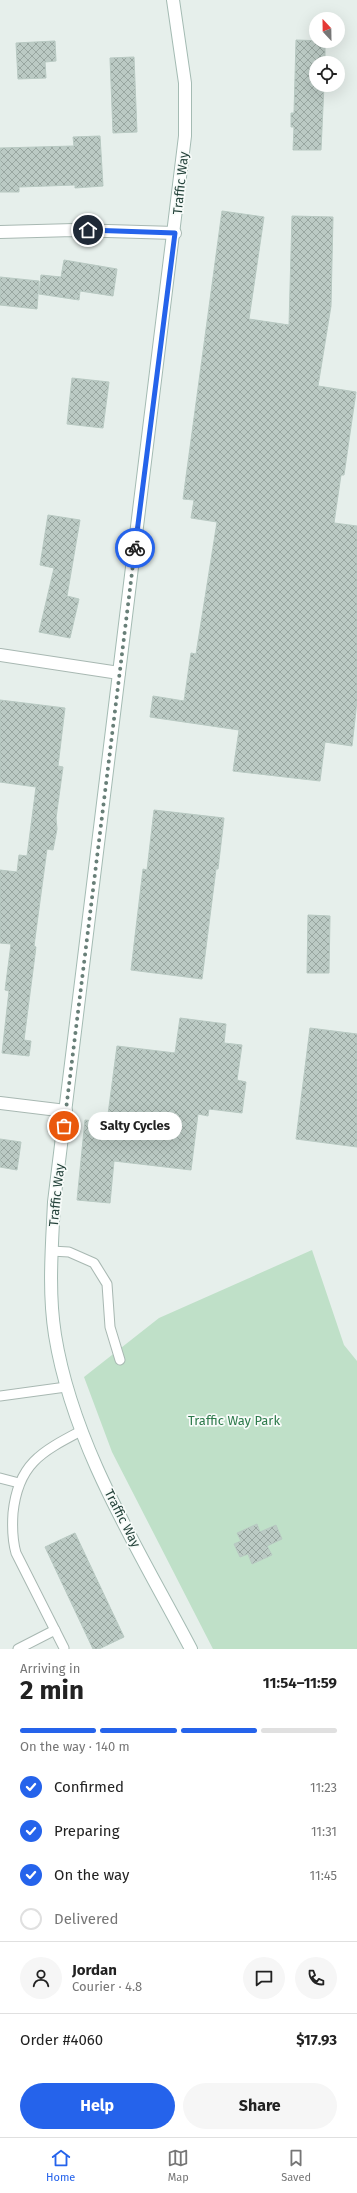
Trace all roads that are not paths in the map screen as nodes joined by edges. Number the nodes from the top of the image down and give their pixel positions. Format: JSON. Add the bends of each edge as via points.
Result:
{"nodes":[{"id":1,"x":173,"y":0,"type":"edge"},
{"id":2,"x":0,"y":232,"type":"edge"},
{"id":3,"x":175,"y":233,"type":"junction"},
{"id":4,"x":0,"y":655,"type":"edge"},
{"id":5,"x":119,"y":673,"type":"junction"},
{"id":6,"x":0,"y":1103,"type":"edge"},
{"id":7,"x":66,"y":1111,"type":"junction"},
{"id":8,"x":51,"y":1251,"type":"junction"},
{"id":9,"x":120,"y":1360,"type":"dead end"},
{"id":10,"x":66,"y":1387,"type":"junction"},
{"id":11,"x":0,"y":1396,"type":"edge"},
{"id":12,"x":81,"y":1431,"type":"junction"},
{"id":13,"x":0,"y":1478,"type":"edge"},
{"id":14,"x":19,"y":1482,"type":"junction"},
{"id":15,"x":55,"y":1630,"type":"junction"},
{"id":16,"x":64,"y":1648,"type":"dead end"},
{"id":17,"x":18,"y":1649,"type":"edge"},
{"id":18,"x":192,"y":1649,"type":"edge"}],
"edges":[{"from":1,"to":3,"type":"street","name":"Traffic Way","via":[[185,83],[185,136]]},
{"from":2,"to":3,"type":"street","via":[[74,230]]},
{"from":3,"to":5,"type":"street","name":"Traffic Way"},
{"from":4,"to":5,"type":"street"},
{"from":5,"to":7,"type":"street","name":"Traffic Way"},
{"from":6,"to":7,"type":"street"},
{"from":7,"to":8,"type":"street","name":"Traffic Way","via":[[54,1202]]},
{"from":8,"to":9,"type":"lane","via":[[69,1252],[94,1263],[107,1284],[110,1327]]},
{"from":8,"to":10,"type":"street","name":"Traffic Way","via":[[55,1334]]},
{"from":10,"to":11,"type":"lane"},
{"from":10,"to":12,"type":"street","name":"Traffic Way"},
{"from":12,"to":14,"type":"lane","via":[[49,1448],[25,1470]]},
{"from":12,"to":18,"type":"street","name":"Traffic Way","via":[[110,1494]]},
{"from":13,"to":14,"type":"lane"},
{"from":14,"to":15,"type":"lane","via":[[11,1538]]},
{"from":15,"to":16,"type":"lane"},
{"from":15,"to":17,"type":"lane"}]}
